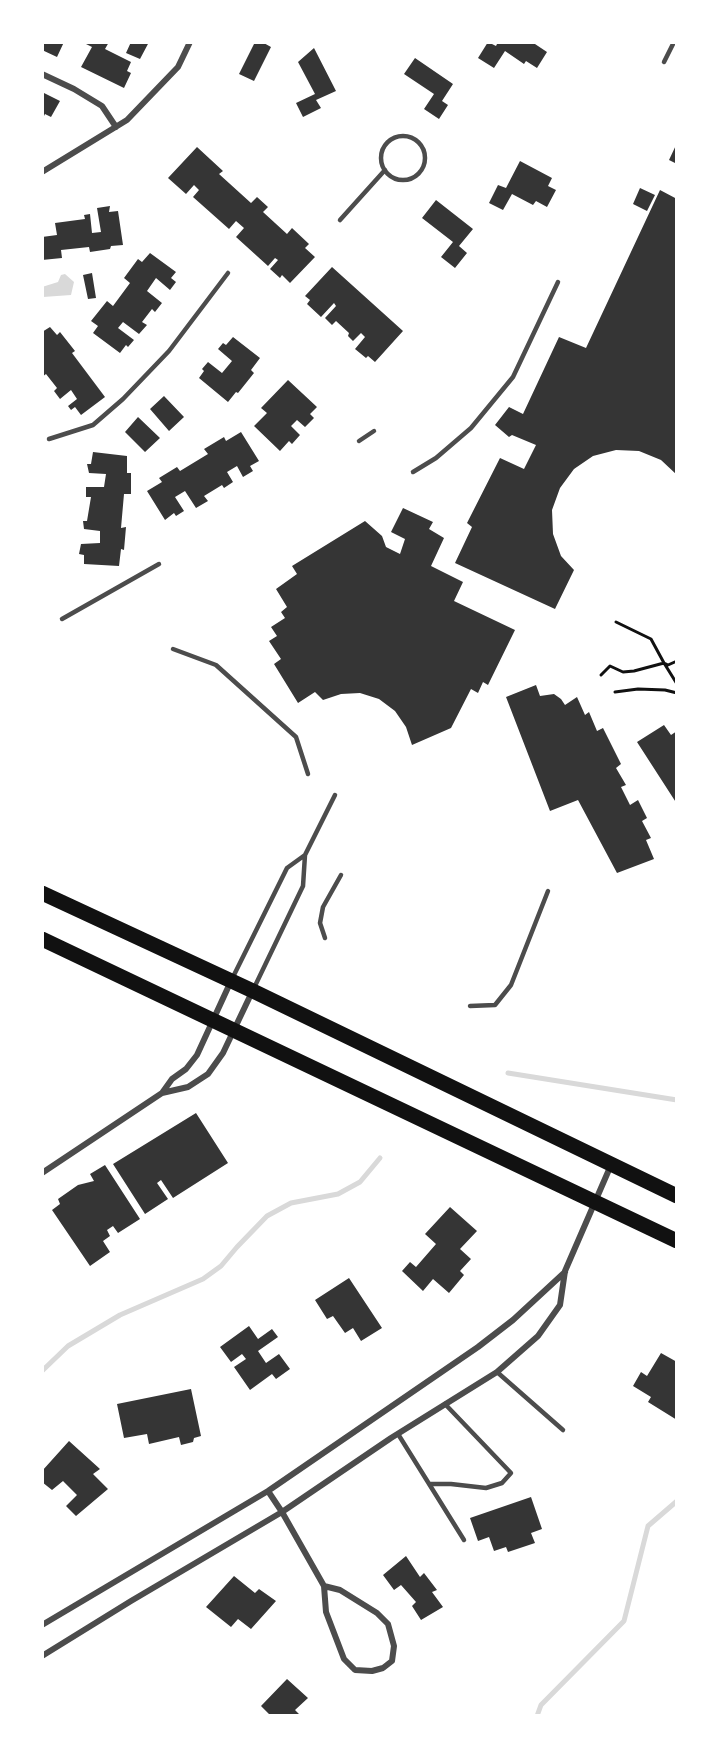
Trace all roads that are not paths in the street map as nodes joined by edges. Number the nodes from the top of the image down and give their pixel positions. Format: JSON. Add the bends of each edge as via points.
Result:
{"nodes":[{"id":1,"x":190,"y":42,"type":"edge"},
{"id":2,"x":674,"y":42,"type":"edge"},
{"id":3,"x":664,"y":62,"type":"dead end"},
{"id":4,"x":42,"y":74,"type":"edge"},
{"id":5,"x":116,"y":126,"type":"junction"},
{"id":6,"x":385,"y":170,"type":"junction"},
{"id":7,"x":42,"y":172,"type":"edge"},
{"id":8,"x":340,"y":220,"type":"dead end"},
{"id":9,"x":228,"y":273,"type":"dead end"},
{"id":10,"x":558,"y":282,"type":"dead end"},
{"id":11,"x":375,"y":431,"type":"dead end"},
{"id":12,"x":49,"y":439,"type":"dead end"},
{"id":13,"x":359,"y":441,"type":"dead end"},
{"id":14,"x":413,"y":472,"type":"dead end"},
{"id":15,"x":159,"y":564,"type":"dead end"},
{"id":16,"x":62,"y":619,"type":"dead end"},
{"id":17,"x":173,"y":649,"type":"dead end"},
{"id":18,"x":308,"y":774,"type":"dead end"},
{"id":19,"x":335,"y":795,"type":"dead end"},
{"id":20,"x":305,"y":855,"type":"junction"},
{"id":21,"x":341,"y":875,"type":"dead end"},
{"id":22,"x":548,"y":891,"type":"dead end"},
{"id":23,"x":42,"y":893,"type":"edge"},
{"id":24,"x":325,"y":938,"type":"dead end"},
{"id":25,"x":42,"y":939,"type":"edge"},
{"id":26,"x":231,"y":981,"type":"junction"},
{"id":27,"x":253,"y":991,"type":"junction"},
{"id":28,"x":470,"y":1006,"type":"dead end"},
{"id":29,"x":212,"y":1019,"type":"junction"},
{"id":30,"x":234,"y":1030,"type":"junction"},
{"id":31,"x":162,"y":1093,"type":"junction"},
{"id":32,"x":611,"y":1165,"type":"junction"},
{"id":33,"x":42,"y":1173,"type":"edge"},
{"id":34,"x":677,"y":1196,"type":"edge"},
{"id":35,"x":595,"y":1201,"type":"junction"},
{"id":36,"x":677,"y":1241,"type":"edge"},
{"id":37,"x":565,"y":1271,"type":"junction"},
{"id":38,"x":497,"y":1371,"type":"junction"},
{"id":39,"x":445,"y":1404,"type":"junction"},
{"id":40,"x":563,"y":1430,"type":"dead end"},
{"id":41,"x":398,"y":1434,"type":"junction"},
{"id":42,"x":429,"y":1484,"type":"junction"},
{"id":43,"x":268,"y":1491,"type":"junction"},
{"id":44,"x":282,"y":1512,"type":"junction"},
{"id":45,"x":464,"y":1540,"type":"dead end"},
{"id":46,"x":324,"y":1586,"type":"junction"},
{"id":47,"x":42,"y":1624,"type":"edge"},
{"id":48,"x":42,"y":1656,"type":"edge"}],
"edges":[{"from":1,"to":5,"type":"street","via":[[178,67],[127,120]]},
{"from":2,"to":3,"type":"lane"},
{"from":4,"to":5,"type":"street","via":[[102,106]]},
{"from":5,"to":7,"type":"street"},
{"from":6,"to":6,"type":"lane","via":[[402,180],[415,176],[425,159],[421,146],[409,137],[394,138],[381,156]]},
{"from":6,"to":8,"type":"lane"},
{"from":9,"to":12,"type":"lane","via":[[169,351],[123,399],[93,424]]},
{"from":10,"to":14,"type":"lane","via":[[513,377],[471,428]]},
{"from":11,"to":13,"type":"lane"},
{"from":15,"to":16,"type":"lane"},
{"from":17,"to":18,"type":"lane","via":[[216,665],[296,737]]},
{"from":19,"to":20,"type":"lane"},
{"from":20,"to":26,"type":"lane","via":[[287,868]]},
{"from":20,"to":27,"type":"lane","via":[[303,886]]},
{"from":21,"to":24,"type":"lane","via":[[323,907],[320,923]]},
{"from":22,"to":28,"type":"lane","via":[[512,986],[495,1005]]},
{"from":23,"to":26,"type":"main road"},
{"from":25,"to":29,"type":"main road"},
{"from":26,"to":27,"type":"main road"},
{"from":26,"to":29,"type":"street"},
{"from":27,"to":30,"type":"street"},
{"from":27,"to":32,"type":"main road"},
{"from":29,"to":30,"type":"main road"},
{"from":29,"to":31,"type":"street","via":[[196,1055]]},
{"from":30,"to":31,"type":"street","via":[[208,1074],[188,1087]]},
{"from":30,"to":35,"type":"main road"},
{"from":31,"to":33,"type":"street"},
{"from":32,"to":34,"type":"main road"},
{"from":32,"to":35,"type":"street"},
{"from":35,"to":36,"type":"main road"},
{"from":35,"to":37,"type":"street"},
{"from":37,"to":38,"type":"street","via":[[560,1305],[538,1336]]},
{"from":37,"to":43,"type":"street","via":[[478,1347]]},
{"from":38,"to":39,"type":"street"},
{"from":38,"to":40,"type":"lane"},
{"from":39,"to":41,"type":"street"},
{"from":39,"to":42,"type":"lane","via":[[511,1473],[502,1483],[486,1488]]},
{"from":41,"to":42,"type":"lane"},
{"from":41,"to":44,"type":"street"},
{"from":42,"to":45,"type":"lane"},
{"from":43,"to":44,"type":"street"},
{"from":43,"to":47,"type":"street"},
{"from":44,"to":46,"type":"street"},
{"from":44,"to":48,"type":"street"},
{"from":46,"to":46,"type":"street","via":[[326,1612],[344,1659],[355,1670],[383,1668],[392,1660],[394,1646],[388,1624],[340,1590]]}]}
